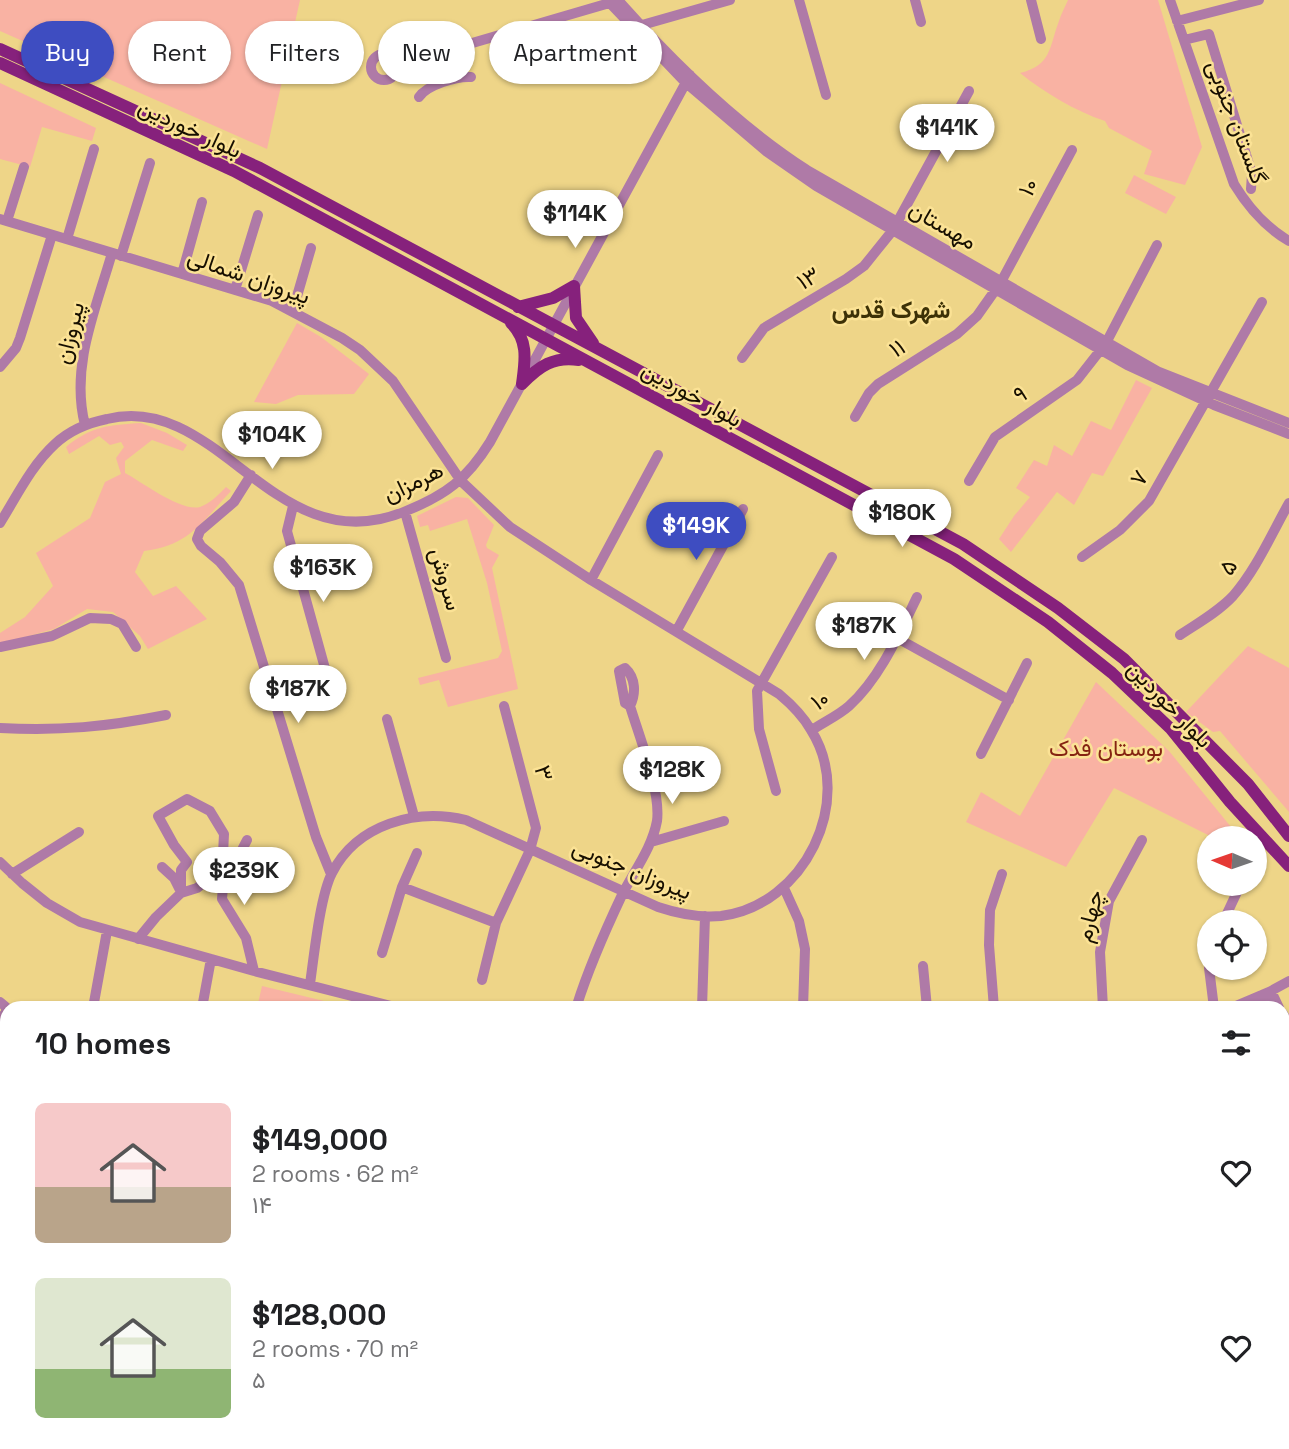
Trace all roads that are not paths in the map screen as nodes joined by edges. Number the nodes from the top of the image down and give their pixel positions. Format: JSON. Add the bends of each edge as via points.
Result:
{"nodes":[{"id":1,"x":684,"y":0,"type":"edge"},
{"id":2,"x":730,"y":0,"type":"edge"},
{"id":3,"x":799,"y":0,"type":"edge"},
{"id":4,"x":915,"y":0,"type":"edge"},
{"id":5,"x":1031,"y":0,"type":"edge"},
{"id":6,"x":1170,"y":0,"type":"edge"},
{"id":7,"x":1259,"y":0,"type":"edge"},
{"id":8,"x":614,"y":1,"type":"edge"},
{"id":9,"x":687,"y":12,"type":"junction"},
{"id":10,"x":632,"y":21,"type":"edge"},
{"id":11,"x":657,"y":21,"type":"edge"},
{"id":12,"x":1177,"y":21,"type":"junction"},
{"id":13,"x":921,"y":22,"type":"dead end"},
{"id":14,"x":1041,"y":39,"type":"dead end"},
{"id":15,"x":1184,"y":40,"type":"junction"},
{"id":16,"x":475,"y":42,"type":"edge"},
{"id":17,"x":0,"y":49,"type":"edge"},
{"id":18,"x":662,"y":53,"type":"edge"},
{"id":19,"x":0,"y":63,"type":"edge"},
{"id":20,"x":686,"y":77,"type":"junction"},
{"id":21,"x":443,"y":84,"type":"edge"},
{"id":22,"x":969,"y":91,"type":"dead end"},
{"id":23,"x":826,"y":95,"type":"dead end"},
{"id":24,"x":419,"y":97,"type":"dead end"},
{"id":25,"x":94,"y":149,"type":"dead end"},
{"id":26,"x":1072,"y":150,"type":"dead end"},
{"id":27,"x":149,"y":163,"type":"dead end"},
{"id":28,"x":24,"y":167,"type":"dead end"},
{"id":29,"x":1251,"y":189,"type":"dead end"},
{"id":30,"x":202,"y":202,"type":"dead end"},
{"id":31,"x":258,"y":215,"type":"dead end"},
{"id":32,"x":4,"y":220,"type":"edge"},
{"id":33,"x":895,"y":226,"type":"junction"},
{"id":34,"x":52,"y":235,"type":"junction"},
{"id":35,"x":67,"y":239,"type":"junction"},
{"id":36,"x":1289,"y":241,"type":"edge"},
{"id":37,"x":1157,"y":245,"type":"dead end"},
{"id":38,"x":312,"y":248,"type":"dead end"},
{"id":39,"x":117,"y":254,"type":"junction"},
{"id":40,"x":182,"y":274,"type":"junction"},
{"id":41,"x":574,"y":286,"type":"junction"},
{"id":42,"x":998,"y":286,"type":"junction"},
{"id":43,"x":235,"y":290,"type":"junction"},
{"id":44,"x":1262,"y":302,"type":"dead end"},
{"id":45,"x":518,"y":307,"type":"junction"},
{"id":46,"x":293,"y":310,"type":"junction"},
{"id":47,"x":504,"y":315,"type":"junction"},
{"id":48,"x":553,"y":325,"type":"junction"},
{"id":49,"x":545,"y":339,"type":"junction"},
{"id":50,"x":1103,"y":346,"type":"junction"},
{"id":51,"x":598,"y":349,"type":"junction"},
{"id":52,"x":742,"y":358,"type":"dead end"},
{"id":53,"x":591,"y":362,"type":"junction"},
{"id":54,"x":0,"y":367,"type":"edge"},
{"id":55,"x":522,"y":384,"type":"junction"},
{"id":56,"x":1209,"y":398,"type":"junction"},
{"id":57,"x":855,"y":417,"type":"dead end"},
{"id":58,"x":1289,"y":423,"type":"edge"},
{"id":59,"x":85,"y":425,"type":"junction"},
{"id":60,"x":1289,"y":434,"type":"edge"},
{"id":61,"x":658,"y":455,"type":"dead end"},
{"id":62,"x":251,"y":475,"type":"junction"},
{"id":63,"x":461,"y":481,"type":"junction"},
{"id":64,"x":969,"y":481,"type":"dead end"},
{"id":65,"x":1289,"y":503,"type":"edge"},
{"id":66,"x":293,"y":506,"type":"junction"},
{"id":67,"x":743,"y":509,"type":"dead end"},
{"id":68,"x":405,"y":512,"type":"junction"},
{"id":69,"x":0,"y":523,"type":"edge"},
{"id":70,"x":832,"y":557,"type":"dead end"},
{"id":71,"x":1082,"y":557,"type":"dead end"},
{"id":72,"x":591,"y":580,"type":"junction"},
{"id":73,"x":917,"y":597,"type":"dead end"},
{"id":74,"x":677,"y":631,"type":"junction"},
{"id":75,"x":1180,"y":635,"type":"dead end"},
{"id":76,"x":897,"y":638,"type":"junction"},
{"id":77,"x":0,"y":647,"type":"edge"},
{"id":78,"x":136,"y":647,"type":"dead end"},
{"id":79,"x":446,"y":658,"type":"dead end"},
{"id":80,"x":1027,"y":663,"type":"dead end"},
{"id":81,"x":762,"y":681,"type":"junction"},
{"id":82,"x":1009,"y":700,"type":"junction"},
{"id":83,"x":334,"y":701,"type":"dead end"},
{"id":84,"x":504,"y":706,"type":"dead end"},
{"id":85,"x":630,"y":706,"type":"dead end"},
{"id":86,"x":166,"y":715,"type":"dead end"},
{"id":87,"x":387,"y":719,"type":"dead end"},
{"id":88,"x":0,"y":728,"type":"edge"},
{"id":89,"x":812,"y":730,"type":"junction"},
{"id":90,"x":981,"y":754,"type":"dead end"},
{"id":91,"x":1248,"y":784,"type":"junction"},
{"id":92,"x":776,"y":791,"type":"dead end"},
{"id":93,"x":1230,"y":802,"type":"junction"},
{"id":94,"x":414,"y":816,"type":"junction"},
{"id":95,"x":724,"y":821,"type":"dead end"},
{"id":96,"x":79,"y":832,"type":"dead end"},
{"id":97,"x":1289,"y":836,"type":"edge"},
{"id":98,"x":247,"y":840,"type":"dead end"},
{"id":99,"x":1142,"y":840,"type":"dead end"},
{"id":100,"x":651,"y":842,"type":"junction"},
{"id":101,"x":530,"y":850,"type":"junction"},
{"id":102,"x":417,"y":853,"type":"dead end"},
{"id":103,"x":0,"y":862,"type":"edge"},
{"id":104,"x":1289,"y":866,"type":"edge"},
{"id":105,"x":162,"y":867,"type":"dead end"},
{"id":106,"x":12,"y":874,"type":"junction"},
{"id":107,"x":331,"y":874,"type":"junction"},
{"id":108,"x":1002,"y":874,"type":"dead end"},
{"id":109,"x":402,"y":887,"type":"junction"},
{"id":110,"x":784,"y":888,"type":"junction"},
{"id":111,"x":181,"y":892,"type":"junction"},
{"id":112,"x":624,"y":892,"type":"junction"},
{"id":113,"x":705,"y":916,"type":"junction"},
{"id":114,"x":496,"y":923,"type":"junction"},
{"id":115,"x":107,"y":931,"type":"junction"},
{"id":116,"x":138,"y":939,"type":"junction"},
{"id":117,"x":382,"y":953,"type":"dead end"},
{"id":118,"x":211,"y":960,"type":"junction"},
{"id":119,"x":923,"y":966,"type":"dead end"},
{"id":120,"x":254,"y":971,"type":"junction"},
{"id":121,"x":1289,"y":974,"type":"edge"},
{"id":122,"x":482,"y":979,"type":"dead end"},
{"id":123,"x":1210,"y":980,"type":"edge"},
{"id":124,"x":1289,"y":981,"type":"edge"},
{"id":125,"x":310,"y":984,"type":"junction"},
{"id":126,"x":1266,"y":993,"type":"junction"},
{"id":127,"x":94,"y":1001,"type":"edge"},
{"id":128,"x":203,"y":1001,"type":"edge"},
{"id":129,"x":364,"y":1001,"type":"edge"},
{"id":130,"x":578,"y":1001,"type":"edge"},
{"id":131,"x":702,"y":1001,"type":"edge"},
{"id":132,"x":803,"y":1001,"type":"edge"},
{"id":133,"x":926,"y":1001,"type":"edge"},
{"id":134,"x":993,"y":1001,"type":"edge"},
{"id":135,"x":1103,"y":1001,"type":"edge"},
{"id":136,"x":1213,"y":1001,"type":"edge"},
{"id":137,"x":1247,"y":1001,"type":"edge"},
{"id":138,"x":1268,"y":1001,"type":"edge"},
{"id":139,"x":1273,"y":1001,"type":"edge"}],
"edges":[{"from":1,"to":9,"type":"street"},
{"from":2,"to":9,"type":"street"},
{"from":3,"to":23,"type":"street"},
{"from":4,"to":13,"type":"street"},
{"from":5,"to":14,"type":"street"},
{"from":6,"to":12,"type":"street","name":"گلستان جنوبی"},
{"from":7,"to":12,"type":"street"},
{"from":8,"to":10,"type":"street"},
{"from":8,"to":16,"type":"street"},
{"from":9,"to":11,"type":"street"},
{"from":12,"to":15,"type":"street","name":"گلستان جنوبی"},
{"from":15,"to":29,"type":"street","via":[[1209,34],[1252,174]]},
{"from":15,"to":36,"type":"street","name":"گلستان جنوبی","via":[[1234,184],[1265,223]]},
{"from":17,"to":45,"type":"main road","name":"بلوار خوردین","via":[[260,168]]},
{"from":18,"to":20,"type":"street"},
{"from":19,"to":47,"type":"main road","name":"بلوار خوردین","via":[[234,172]]},
{"from":20,"to":33,"type":"street","via":[[768,152]]},
{"from":20,"to":41,"type":"street","name":"هرمزان"},
{"from":21,"to":24,"type":"street"},
{"from":22,"to":33,"type":"street","name":"۱۳"},
{"from":25,"to":35,"type":"street"},
{"from":26,"to":42,"type":"street","name":"۱۰"},
{"from":27,"to":39,"type":"street","name":"پیروزان"},
{"from":28,"to":32,"type":"street"},
{"from":30,"to":40,"type":"street"},
{"from":31,"to":43,"type":"street"},
{"from":32,"to":34,"type":"street","name":"پیروزان شمالی"},
{"from":33,"to":42,"type":"street"},
{"from":33,"to":52,"type":"street","name":"۱۳","via":[[864,265],[764,328]]},
{"from":34,"to":35,"type":"street","name":"پیروزان شمالی"},
{"from":34,"to":54,"type":"street","via":[[20,338]]},
{"from":35,"to":39,"type":"street","name":"پیروزان شمالی"},
{"from":37,"to":50,"type":"street","name":"۹"},
{"from":38,"to":46,"type":"street"},
{"from":39,"to":40,"type":"street","name":"پیروزان شمالی"},
{"from":39,"to":59,"type":"street","name":"پیروزان","via":[[80,362],[79,395]]},
{"from":40,"to":43,"type":"street","name":"پیروزان شمالی"},
{"from":41,"to":45,"type":"main road","via":[[553,298]]},
{"from":41,"to":48,"type":"street","name":"هرمزان"},
{"from":41,"to":51,"type":"main road","via":[[576,317]]},
{"from":42,"to":50,"type":"street"},
{"from":42,"to":57,"type":"street","name":"۱۱","via":[[977,316],[957,334],[878,384]]},
{"from":43,"to":46,"type":"street","name":"پیروزان شمالی"},
{"from":44,"to":56,"type":"street","name":"۷"},
{"from":45,"to":48,"type":"main road","name":"بلوار خوردین"},
{"from":46,"to":63,"type":"street","name":"پیروزان شمالی","via":[[351,344],[393,381]]},
{"from":47,"to":49,"type":"main road","name":"بلوار خوردین"},
{"from":47,"to":55,"type":"main road","via":[[523,341]]},
{"from":48,"to":49,"type":"street","name":"هرمزان"},
{"from":48,"to":51,"type":"main road","name":"بلوار خوردین"},
{"from":49,"to":53,"type":"main road","name":"بلوار خوردین"},
{"from":49,"to":55,"type":"street","name":"هرمزان"},
{"from":50,"to":56,"type":"street","via":[[1139,371]]},
{"from":50,"to":64,"type":"street","name":"۹","via":[[1077,380],[995,437]]},
{"from":51,"to":91,"type":"main road","name":"بلوار خوردین","via":[[963,544],[1047,600],[1124,659]]},
{"from":53,"to":55,"type":"main road","via":[[556,360],[541,366]]},
{"from":53,"to":93,"type":"main road","name":"بلوار خوردین","via":[[954,559],[1048,622],[1148,706]]},
{"from":55,"to":63,"type":"street","name":"هرمزان","via":[[476,464]]},
{"from":56,"to":58,"type":"street"},
{"from":56,"to":60,"type":"street"},
{"from":56,"to":71,"type":"street","name":"۷","via":[[1149,501],[1121,530]]},
{"from":59,"to":62,"type":"street","name":"هرمزان","via":[[132,416],[166,421]]},
{"from":59,"to":69,"type":"street","name":"هرمزان","via":[[47,451]]},
{"from":61,"to":72,"type":"street"},
{"from":62,"to":66,"type":"street","name":"هرمزان"},
{"from":62,"to":107,"type":"street","via":[[234,502],[200,531],[197,539],[239,585]]},
{"from":63,"to":68,"type":"street","name":"هرمزان"},
{"from":63,"to":72,"type":"street","name":"پیروزان جنوبی","via":[[510,527]]},
{"from":65,"to":75,"type":"street","name":"۵","via":[[1234,595]]},
{"from":66,"to":68,"type":"street","name":"هرمزان","via":[[322,517],[357,522]]},
{"from":66,"to":83,"type":"street","via":[[287,531]]},
{"from":67,"to":74,"type":"street"},
{"from":68,"to":79,"type":"street","name":"سروش"},
{"from":70,"to":81,"type":"street"},
{"from":72,"to":74,"type":"street","name":"پیروزان جنوبی"},
{"from":73,"to":76,"type":"street","name":"۱۰"},
{"from":74,"to":81,"type":"street","name":"پیروزان جنوبی"},
{"from":76,"to":82,"type":"street"},
{"from":76,"to":89,"type":"street","name":"۱۰","via":[[849,706]]},
{"from":77,"to":78,"type":"street","via":[[52,636],[90,618],[122,624]]},
{"from":80,"to":82,"type":"street"},
{"from":81,"to":89,"type":"street","name":"پیروزان جنوبی"},
{"from":81,"to":92,"type":"street","via":[[756,712]]},
{"from":82,"to":90,"type":"street"},
{"from":84,"to":101,"type":"street","name":"۳","via":[[536,821]]},
{"from":85,"to":100,"type":"street","via":[[656,795],[657,820]]},
{"from":86,"to":88,"type":"street","via":[[112,726]]},
{"from":87,"to":94,"type":"street"},
{"from":89,"to":110,"type":"street","name":"پیروزان جنوبی","via":[[827,780],[826,812],[812,852]]},
{"from":91,"to":93,"type":"main road","via":[[1231,788]]},
{"from":91,"to":97,"type":"main road","name":"بلوار خوردین"},
{"from":93,"to":104,"type":"main road","name":"بلوار خوردین"},
{"from":94,"to":101,"type":"street","name":"پیروزان جنوبی","via":[[466,820]]},
{"from":94,"to":107,"type":"street","name":"پیروزان جنوبی","via":[[370,832],[350,848]]},
{"from":95,"to":100,"type":"street"},
{"from":96,"to":106,"type":"street"},
{"from":98,"to":120,"type":"street","via":[[223,887],[222,899],[246,938]]},
{"from":99,"to":135,"type":"street","name":"چهارم","via":[[1109,901],[1100,951]]},
{"from":100,"to":112,"type":"street"},
{"from":101,"to":112,"type":"street","name":"پیروزان جنوبی"},
{"from":101,"to":114,"type":"street","name":"۳"},
{"from":102,"to":109,"type":"street"},
{"from":103,"to":106,"type":"street"},
{"from":105,"to":111,"type":"street"},
{"from":106,"to":115,"type":"street","via":[[47,904]]},
{"from":107,"to":125,"type":"street","name":"پیروزان جنوبی"},
{"from":108,"to":134,"type":"street","via":[[990,910]]},
{"from":109,"to":114,"type":"street"},
{"from":109,"to":117,"type":"street"},
{"from":110,"to":113,"type":"street","name":"پیروزان جنوبی","via":[[757,905],[723,916]]},
{"from":110,"to":132,"type":"street","via":[[799,920],[805,949]]},
{"from":111,"to":111,"type":"street","via":[[197,888],[212,876],[224,844],[224,834],[210,811],[187,799],[158,816],[187,862],[181,870]]},
{"from":111,"to":116,"type":"street"},
{"from":112,"to":113,"type":"street","name":"پیروزان جنوبی","via":[[676,913]]},
{"from":112,"to":130,"type":"street"},
{"from":113,"to":131,"type":"street"},
{"from":114,"to":122,"type":"street","name":"۳"},
{"from":115,"to":116,"type":"street"},
{"from":115,"to":127,"type":"street"},
{"from":116,"to":118,"type":"street"},
{"from":118,"to":120,"type":"street"},
{"from":118,"to":128,"type":"street"},
{"from":119,"to":133,"type":"street"},
{"from":120,"to":125,"type":"street"},
{"from":121,"to":126,"type":"street"},
{"from":123,"to":136,"type":"street"},
{"from":124,"to":126,"type":"street"},
{"from":125,"to":129,"type":"street"},
{"from":126,"to":137,"type":"street"},
{"from":126,"to":138,"type":"street"},
{"from":126,"to":139,"type":"street"}]}
